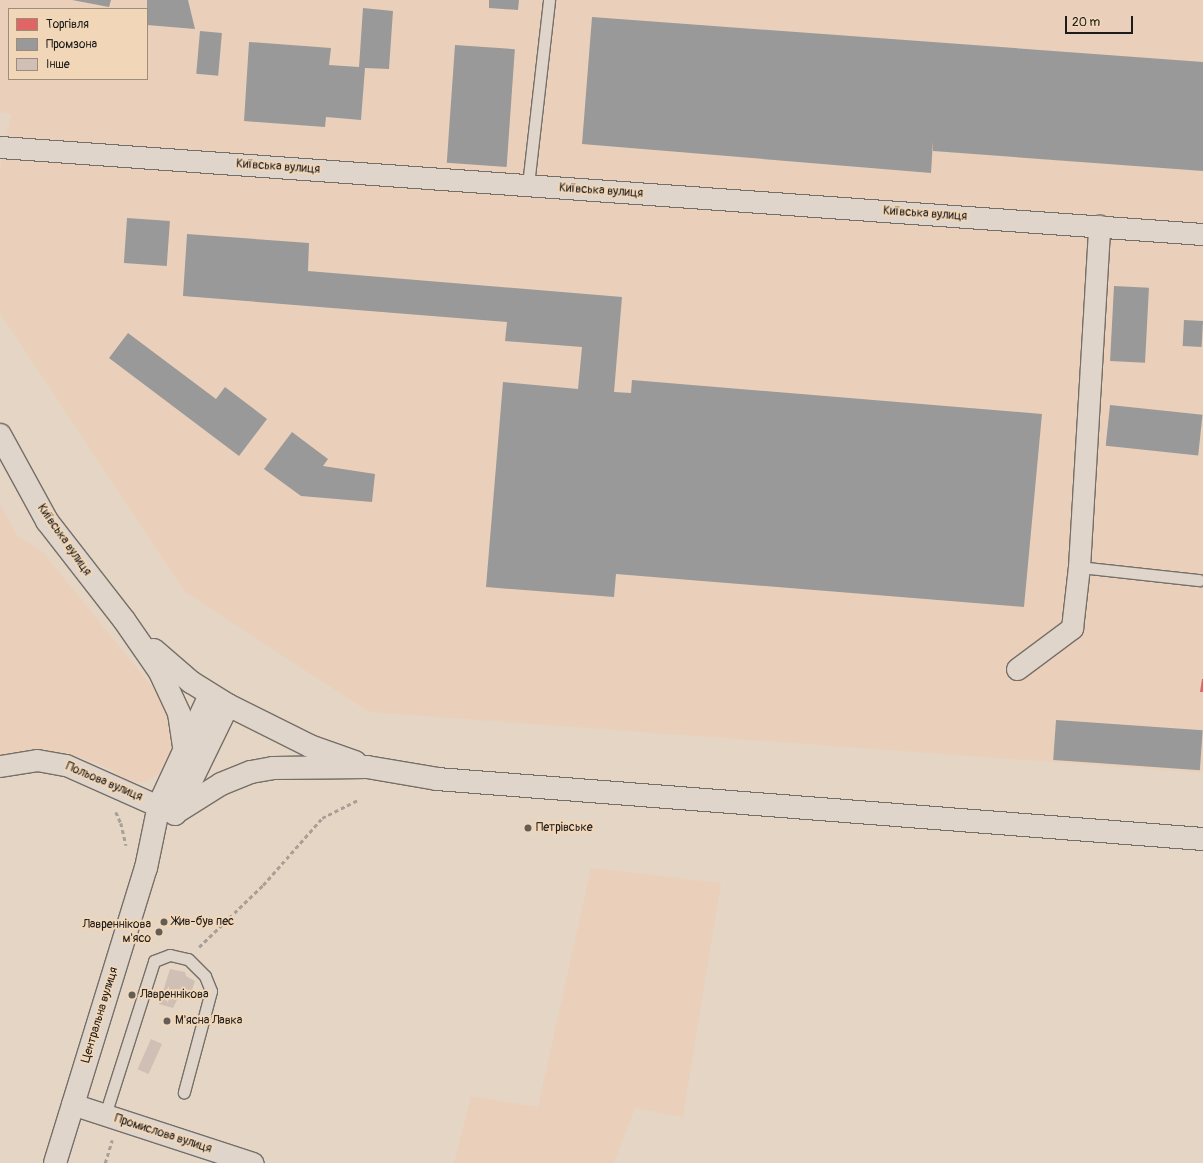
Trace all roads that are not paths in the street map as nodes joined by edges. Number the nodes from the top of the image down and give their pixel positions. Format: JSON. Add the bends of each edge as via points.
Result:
{"nodes":[{"id":1,"x":549,"y":0,"type":"edge"},
{"id":2,"x":0,"y":147,"type":"edge"},
{"id":3,"x":528,"y":185,"type":"junction"},
{"id":4,"x":1099,"y":226,"type":"junction"},
{"id":5,"x":1203,"y":234,"type":"edge"},
{"id":6,"x":0,"y":435,"type":"edge"},
{"id":7,"x":1079,"y":567,"type":"junction"},
{"id":8,"x":1199,"y":580,"type":"dead end"},
{"id":9,"x":124,"y":620,"type":"junction"},
{"id":10,"x":1017,"y":669,"type":"dead end"},
{"id":11,"x":219,"y":700,"type":"junction"},
{"id":12,"x":185,"y":752,"type":"junction"},
{"id":13,"x":0,"y":766,"type":"edge"},
{"id":14,"x":367,"y":767,"type":"junction"},
{"id":15,"x":167,"y":809,"type":"junction"},
{"id":16,"x":1203,"y":839,"type":"edge"},
{"id":17,"x":184,"y":1092,"type":"dead end"},
{"id":18,"x":72,"y":1104,"type":"junction"},
{"id":19,"x":105,"y":1115,"type":"junction"},
{"id":20,"x":55,"y":1163,"type":"edge"},
{"id":21,"x":253,"y":1163,"type":"edge"}],
"edges":[{"from":1,"to":3,"type":"lane"},
{"from":2,"to":3,"type":"street","name":"Київська вулиця"},
{"from":3,"to":4,"type":"street","name":"Київська вулиця"},
{"from":4,"to":5,"type":"street","name":"Київська вулиця"},
{"from":4,"to":7,"type":"street"},
{"from":6,"to":9,"type":"main road","name":"Київська вулиця","via":[[47,521]]},
{"from":7,"to":8,"type":"lane"},
{"from":7,"to":10,"type":"street","via":[[1072,628]]},
{"from":9,"to":11,"type":"main road","via":[[162,657]]},
{"from":9,"to":12,"type":"main road","via":[[160,672],[173,696],[179,713]]},
{"from":11,"to":12,"type":"main road"},
{"from":11,"to":14,"type":"main road","via":[[310,746]]},
{"from":11,"to":15,"type":"main road"},
{"from":12,"to":15,"type":"main road"},
{"from":13,"to":15,"type":"street","name":"Польова вулиця","via":[[37,760],[66,764]]},
{"from":14,"to":15,"type":"main road","via":[[273,768],[251,772]]},
{"from":14,"to":16,"type":"main road","via":[[445,780]]},
{"from":15,"to":18,"type":"main road","name":"Центральна вулиця"},
{"from":17,"to":19,"type":"lane","via":[[211,991],[205,976],[188,959],[170,955],[154,961]]},
{"from":18,"to":19,"type":"street","name":"Промислова вулиця"},
{"from":18,"to":20,"type":"main road","name":"Центральна вулиця"},
{"from":19,"to":21,"type":"street","name":"Промислова вулиця"}]}
